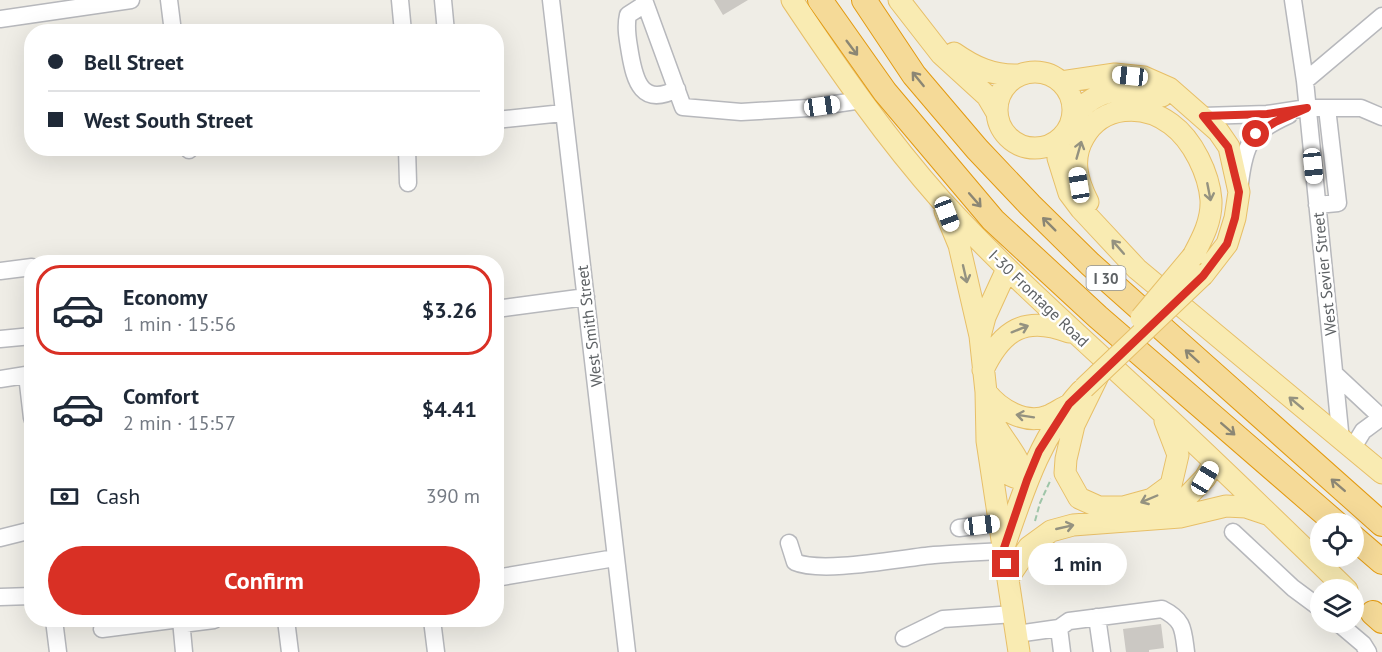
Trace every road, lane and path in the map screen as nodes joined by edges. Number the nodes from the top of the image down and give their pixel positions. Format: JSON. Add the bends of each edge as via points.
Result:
{"nodes":[{"id":1,"x":131,"y":0,"type":"edge"},
{"id":2,"x":169,"y":0,"type":"edge"},
{"id":3,"x":400,"y":0,"type":"edge"},
{"id":4,"x":443,"y":0,"type":"edge"},
{"id":5,"x":551,"y":0,"type":"edge"},
{"id":6,"x":792,"y":0,"type":"edge"},
{"id":7,"x":820,"y":0,"type":"edge"},
{"id":8,"x":864,"y":0,"type":"edge"},
{"id":9,"x":899,"y":0,"type":"edge"},
{"id":10,"x":1293,"y":0,"type":"edge"},
{"id":11,"x":644,"y":2,"type":"edge"},
{"id":12,"x":1382,"y":16,"type":"edge"},
{"id":13,"x":0,"y":19,"type":"edge"},
{"id":14,"x":172,"y":24,"type":"edge"},
{"id":15,"x":403,"y":24,"type":"edge"},
{"id":16,"x":445,"y":24,"type":"edge"},
{"id":17,"x":937,"y":46,"type":"junction"},
{"id":18,"x":1018,"y":75,"type":"junction"},
{"id":19,"x":1305,"y":81,"type":"junction"},
{"id":20,"x":1061,"y":82,"type":"junction"},
{"id":21,"x":677,"y":89,"type":"junction"},
{"id":22,"x":1178,"y":97,"type":"junction"},
{"id":23,"x":862,"y":100,"type":"junction"},
{"id":24,"x":1307,"y":108,"type":"junction"},
{"id":25,"x":1327,"y":108,"type":"junction"},
{"id":26,"x":563,"y":113,"type":"junction"},
{"id":27,"x":996,"y":113,"type":"junction"},
{"id":28,"x":1072,"y":116,"type":"junction"},
{"id":29,"x":1203,"y":116,"type":"junction"},
{"id":30,"x":1382,"y":117,"type":"edge"},
{"id":31,"x":504,"y":119,"type":"edge"},
{"id":32,"x":1059,"y":140,"type":"junction"},
{"id":33,"x":407,"y":156,"type":"edge"},
{"id":34,"x":408,"y":183,"type":"dead end"},
{"id":35,"x":1239,"y":192,"type":"junction"},
{"id":36,"x":941,"y":199,"type":"junction"},
{"id":37,"x":1317,"y":206,"type":"junction"},
{"id":38,"x":1096,"y":225,"type":"junction"},
{"id":39,"x":24,"y":268,"type":"edge"},
{"id":40,"x":1006,"y":269,"type":"junction"},
{"id":41,"x":0,"y":271,"type":"edge"},
{"id":42,"x":586,"y":297,"type":"junction"},
{"id":43,"x":504,"y":308,"type":"edge"},
{"id":44,"x":1075,"y":334,"type":"junction"},
{"id":45,"x":980,"y":336,"type":"junction"},
{"id":46,"x":24,"y":337,"type":"edge"},
{"id":47,"x":0,"y":339,"type":"edge"},
{"id":48,"x":1124,"y":350,"type":"junction"},
{"id":49,"x":983,"y":370,"type":"junction"},
{"id":50,"x":1100,"y":373,"type":"junction"},
{"id":51,"x":24,"y":375,"type":"edge"},
{"id":52,"x":1336,"y":375,"type":"junction"},
{"id":53,"x":0,"y":379,"type":"edge"},
{"id":54,"x":985,"y":401,"type":"junction"},
{"id":55,"x":1069,"y":404,"type":"junction"},
{"id":56,"x":1163,"y":415,"type":"junction"},
{"id":57,"x":1382,"y":418,"type":"edge"},
{"id":58,"x":987,"y":441,"type":"junction"},
{"id":59,"x":1346,"y":445,"type":"junction"},
{"id":60,"x":1214,"y":463,"type":"junction"},
{"id":61,"x":1382,"y":473,"type":"edge"},
{"id":62,"x":1054,"y":475,"type":"dead end"},
{"id":63,"x":1027,"y":480,"type":"junction"},
{"id":64,"x":1324,"y":513,"type":"edge"},
{"id":65,"x":1268,"y":514,"type":"junction"},
{"id":66,"x":1150,"y":520,"type":"junction"},
{"id":67,"x":999,"y":523,"type":"junction"},
{"id":68,"x":1035,"y":523,"type":"dead end"},
{"id":69,"x":1382,"y":524,"type":"edge"},
{"id":70,"x":959,"y":528,"type":"dead end"},
{"id":71,"x":24,"y":532,"type":"edge"},
{"id":72,"x":1233,"y":532,"type":"dead end"},
{"id":73,"x":0,"y":538,"type":"edge"},
{"id":74,"x":789,"y":543,"type":"dead end"},
{"id":75,"x":1364,"y":546,"type":"edge"},
{"id":76,"x":1004,"y":549,"type":"junction"},
{"id":77,"x":615,"y":558,"type":"junction"},
{"id":78,"x":1382,"y":562,"type":"edge"},
{"id":79,"x":504,"y":577,"type":"edge"},
{"id":80,"x":1008,"y":578,"type":"junction"},
{"id":81,"x":1336,"y":579,"type":"edge"},
{"id":82,"x":24,"y":596,"type":"edge"},
{"id":83,"x":0,"y":597,"type":"edge"},
{"id":84,"x":1310,"y":601,"type":"edge"},
{"id":85,"x":1364,"y":605,"type":"edge"},
{"id":86,"x":1097,"y":617,"type":"junction"},
{"id":87,"x":1377,"y":617,"type":"edge"},
{"id":88,"x":55,"y":627,"type":"edge"},
{"id":89,"x":121,"y":627,"type":"edge"},
{"id":90,"x":179,"y":627,"type":"edge"},
{"id":91,"x":287,"y":627,"type":"edge"},
{"id":92,"x":433,"y":627,"type":"edge"},
{"id":93,"x":1059,"y":628,"type":"junction"},
{"id":94,"x":102,"y":629,"type":"dead end"},
{"id":95,"x":1016,"y":633,"type":"edge"},
{"id":96,"x":1349,"y":633,"type":"edge"},
{"id":97,"x":904,"y":638,"type":"dead end"},
{"id":98,"x":58,"y":652,"type":"edge"},
{"id":99,"x":184,"y":652,"type":"edge"},
{"id":100,"x":290,"y":652,"type":"edge"},
{"id":101,"x":436,"y":652,"type":"edge"},
{"id":102,"x":627,"y":652,"type":"edge"},
{"id":103,"x":1062,"y":652,"type":"edge"},
{"id":104,"x":1102,"y":652,"type":"edge"},
{"id":105,"x":1186,"y":652,"type":"edge"},
{"id":106,"x":1368,"y":652,"type":"edge"}],
"edges":[{"from":1,"to":13,"type":"street"},
{"from":2,"to":14,"type":"street"},
{"from":3,"to":15,"type":"street"},
{"from":4,"to":16,"type":"street"},
{"from":5,"to":26,"type":"street","name":"West Smith Street"},
{"from":6,"to":23,"type":"main road","name":"I-30 Frontage Road"},
{"from":7,"to":64,"type":"highway","number":"I 30","one_way":true,"via":[[885,92],[993,220],[1098,317]]},
{"from":69,"to":8,"type":"highway","number":"I 30","one_way":true,"via":[[1098,272],[1030,205],[914,75]]},
{"from":9,"to":17,"type":"main road"},
{"from":10,"to":19,"type":"street","name":"West Sevier Street"},
{"from":11,"to":21,"type":"street"},
{"from":11,"to":21,"type":"street","via":[[628,15],[626,26],[634,77],[649,94],[668,94]]},
{"from":12,"to":19,"type":"street"},
{"from":17,"to":18,"type":"main road","via":[[998,75]]},
{"from":17,"to":27,"type":"main road","via":[[987,96]]},
{"from":18,"to":20,"type":"main road","via":[[1045,73]]},
{"from":18,"to":27,"type":"main road","via":[[999,95]]},
{"from":19,"to":24,"type":"street","name":"West Sevier Street"},
{"from":20,"to":22,"type":"main road","via":[[1115,74],[1144,77],[1169,88]]},
{"from":20,"to":28,"type":"main road","via":[[1071,98]]},
{"from":21,"to":23,"type":"street","via":[[683,106],[741,112]]},
{"from":22,"to":28,"type":"main road","via":[[1138,91],[1101,93]]},
{"from":22,"to":29,"type":"main road"},
{"from":23,"to":36,"type":"main road","name":"I-30 Frontage Road"},
{"from":24,"to":25,"type":"street"},
{"from":24,"to":29,"type":"street"},
{"from":24,"to":35,"type":"street","via":[[1275,122],[1251,139],[1244,154]]},
{"from":24,"to":37,"type":"street","name":"West Sevier Street"},
{"from":25,"to":30,"type":"street","via":[[1361,108]]},
{"from":25,"to":37,"type":"street","via":[[1338,203]]},
{"from":26,"to":31,"type":"street"},
{"from":26,"to":42,"type":"street","name":"West Smith Street"},
{"from":27,"to":32,"type":"main road","via":[[1002,131],[1016,143],[1034,149]]},
{"from":28,"to":32,"type":"main road"},
{"from":29,"to":35,"type":"main road","via":[[1228,147]]},
{"from":32,"to":38,"type":"main road","via":[[1058,158],[1065,183]]},
{"from":33,"to":34,"type":"street"},
{"from":35,"to":48,"type":"main road","bridge":true,"via":[[1227,244],[1203,276]]},
{"from":36,"to":40,"type":"main road","name":"I-30 Frontage Road"},
{"from":36,"to":45,"type":"main road","one_way":true,"via":[[959,245]]},
{"from":37,"to":52,"type":"street","name":"West Sevier Street"},
{"from":38,"to":48,"type":"main road","one_way":true,"bridge":true,"via":[[1079,185],[1076,163],[1078,146],[1089,127],[1113,111],[1129,109],[1151,113],[1172,124],[1200,162],[1209,187],[1209,218],[1193,256],[1135,325]]},
{"from":59,"to":38,"type":"main road","one_way":true,"via":[[1137,269]]},
{"from":39,"to":41,"type":"street"},
{"from":40,"to":44,"type":"main road","name":"I-30 Frontage Road"},
{"from":40,"to":45,"type":"main road"},
{"from":42,"to":43,"type":"street"},
{"from":42,"to":77,"type":"street","name":"West Smith Street"},
{"from":49,"to":44,"type":"main road","one_way":true,"via":[[996,345],[1018,329],[1044,325]]},
{"from":44,"to":56,"type":"main road","name":"I-30 Frontage Road"},
{"from":45,"to":49,"type":"main road"},
{"from":46,"to":47,"type":"street"},
{"from":48,"to":50,"type":"main road","bridge":true},
{"from":49,"to":54,"type":"main road"},
{"from":50,"to":55,"type":"main road","bridge":true},
{"from":56,"to":50,"type":"main road","one_way":true,"via":[[1178,455],[1171,485],[1152,499],[1123,507],[1100,507],[1079,498],[1065,473],[1066,459],[1074,425]]},
{"from":51,"to":53,"type":"street"},
{"from":52,"to":57,"type":"street"},
{"from":52,"to":59,"type":"street","name":"West Sevier Street"},
{"from":55,"to":54,"type":"main road","one_way":true,"via":[[1046,417],[1026,417]]},
{"from":54,"to":58,"type":"main road"},
{"from":54,"to":63,"type":"main road","via":[[1002,437],[1020,460]]},
{"from":55,"to":63,"type":"main road","via":[[1039,451]]},
{"from":56,"to":60,"type":"main road","name":"I-30 Frontage Road"},
{"from":57,"to":59,"type":"street"},
{"from":58,"to":63,"type":"main road","via":[[1000,468],[1013,479]]},
{"from":58,"to":67,"type":"main road"},
{"from":59,"to":61,"type":"main road"},
{"from":60,"to":65,"type":"main road","name":"I-30 Frontage Road"},
{"from":60,"to":66,"type":"main road","via":[[1182,501]]},
{"from":62,"to":68,"type":"path","via":[[1049,476],[1051,480]]},
{"from":63,"to":76,"type":"main road"},
{"from":65,"to":66,"type":"main road","via":[[1226,506]]},
{"from":65,"to":81,"type":"main road","name":"I-30 Frontage Road"},
{"from":80,"to":66,"type":"main road","one_way":true,"via":[[1029,548],[1051,531],[1073,525]]},
{"from":67,"to":70,"type":"street"},
{"from":67,"to":76,"type":"main road"},
{"from":71,"to":73,"type":"street"},
{"from":72,"to":84,"type":"street"},
{"from":74,"to":76,"type":"street","via":[[795,562],[826,567]]},
{"from":75,"to":78,"type":"highway"},
{"from":76,"to":80,"type":"main road"},
{"from":77,"to":79,"type":"street"},
{"from":77,"to":102,"type":"street","name":"West Smith Street"},
{"from":80,"to":95,"type":"main road"},
{"from":82,"to":83,"type":"street"},
{"from":85,"to":87,"type":"main road"},
{"from":86,"to":93,"type":"street","via":[[1069,621]]},
{"from":86,"to":104,"type":"street"},
{"from":86,"to":105,"type":"street","via":[[1162,609],[1183,626]]},
{"from":88,"to":98,"type":"street"},
{"from":89,"to":94,"type":"street"},
{"from":90,"to":99,"type":"street"},
{"from":91,"to":100,"type":"street"},
{"from":92,"to":101,"type":"street"},
{"from":93,"to":95,"type":"street"},
{"from":93,"to":103,"type":"street"},
{"from":95,"to":97,"type":"street","via":[[943,619]]},
{"from":96,"to":106,"type":"street"}]}
